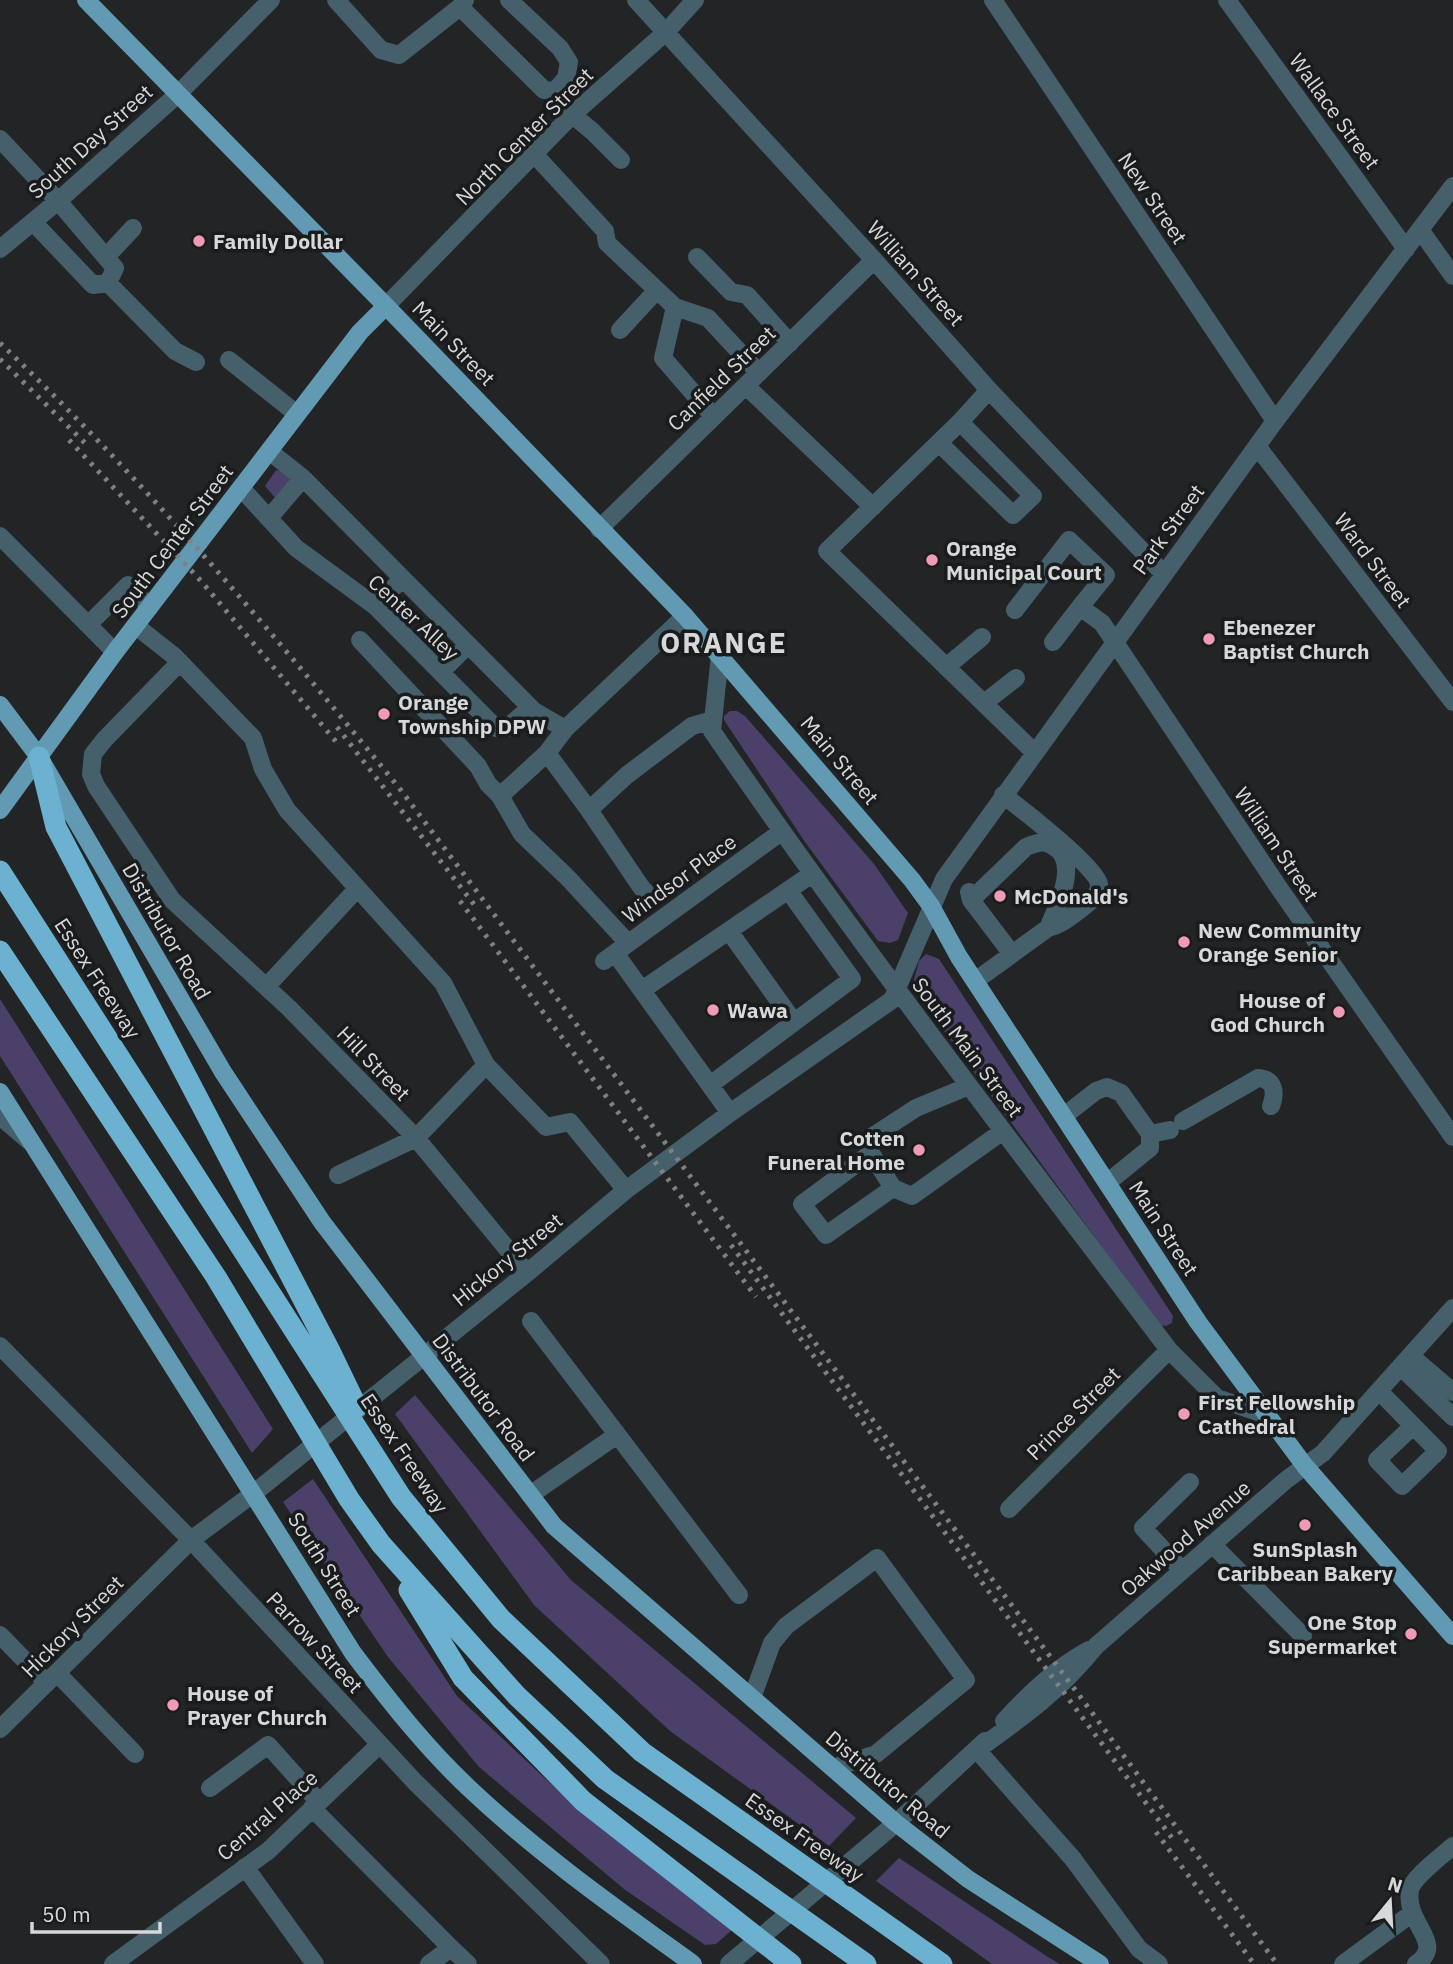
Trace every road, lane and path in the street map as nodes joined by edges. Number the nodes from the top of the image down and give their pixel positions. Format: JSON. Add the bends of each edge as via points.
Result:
{"nodes":[{"id":1,"x":86,"y":0,"type":"edge"},
{"id":2,"x":271,"y":0,"type":"edge"},
{"id":3,"x":336,"y":0,"type":"edge"},
{"id":4,"x":509,"y":0,"type":"edge"},
{"id":5,"x":636,"y":0,"type":"edge"},
{"id":6,"x":695,"y":0,"type":"edge"},
{"id":7,"x":993,"y":0,"type":"edge"},
{"id":8,"x":1227,"y":0,"type":"edge"},
{"id":9,"x":463,"y":4,"type":"edge"},
{"id":10,"x":666,"y":32,"type":"junction"},
{"id":11,"x":555,"y":91,"type":"junction"},
{"id":12,"x":178,"y":94,"type":"junction"},
{"id":13,"x":572,"y":115,"type":"junction"},
{"id":14,"x":0,"y":139,"type":"edge"},
{"id":15,"x":535,"y":155,"type":"junction"},
{"id":16,"x":621,"y":160,"type":"dead end"},
{"id":17,"x":1453,"y":186,"type":"edge"},
{"id":18,"x":58,"y":201,"type":"junction"},
{"id":19,"x":33,"y":222,"type":"junction"},
{"id":20,"x":132,"y":228,"type":"dead end"},
{"id":21,"x":1421,"y":231,"type":"junction"},
{"id":22,"x":0,"y":249,"type":"edge"},
{"id":23,"x":1406,"y":249,"type":"junction"},
{"id":24,"x":106,"y":257,"type":"junction"},
{"id":25,"x":697,"y":257,"type":"dead end"},
{"id":26,"x":874,"y":260,"type":"junction"},
{"id":27,"x":1453,"y":275,"type":"edge"},
{"id":28,"x":108,"y":283,"type":"junction"},
{"id":29,"x":657,"y":290,"type":"junction"},
{"id":30,"x":386,"y":306,"type":"junction"},
{"id":31,"x":676,"y":307,"type":"junction"},
{"id":32,"x":620,"y":330,"type":"dead end"},
{"id":33,"x":790,"y":343,"type":"junction"},
{"id":34,"x":229,"y":360,"type":"dead end"},
{"id":35,"x":196,"y":362,"type":"dead end"},
{"id":36,"x":752,"y":379,"type":"junction"},
{"id":37,"x":989,"y":390,"type":"junction"},
{"id":38,"x":297,"y":414,"type":"junction"},
{"id":39,"x":714,"y":417,"type":"junction"},
{"id":40,"x":1275,"y":421,"type":"junction"},
{"id":41,"x":960,"y":422,"type":"junction"},
{"id":42,"x":939,"y":443,"type":"junction"},
{"id":43,"x":1257,"y":446,"type":"junction"},
{"id":44,"x":269,"y":451,"type":"junction"},
{"id":45,"x":303,"y":478,"type":"junction"},
{"id":46,"x":241,"y":488,"type":"junction"},
{"id":47,"x":873,"y":507,"type":"junction"},
{"id":48,"x":269,"y":518,"type":"junction"},
{"id":49,"x":599,"y":529,"type":"junction"},
{"id":50,"x":0,"y":536,"type":"edge"},
{"id":51,"x":1164,"y":574,"type":"junction"},
{"id":52,"x":402,"y":579,"type":"junction"},
{"id":53,"x":375,"y":606,"type":"junction"},
{"id":54,"x":150,"y":607,"type":"junction"},
{"id":55,"x":1080,"y":607,"type":"junction"},
{"id":56,"x":1015,"y":610,"type":"dead end"},
{"id":57,"x":685,"y":616,"type":"junction"},
{"id":58,"x":88,"y":625,"type":"junction"},
{"id":59,"x":136,"y":626,"type":"junction"},
{"id":60,"x":982,"y":637,"type":"dead end"},
{"id":61,"x":360,"y":640,"type":"dead end"},
{"id":62,"x":1053,"y":642,"type":"dead end"},
{"id":63,"x":1114,"y":643,"type":"junction"},
{"id":64,"x":468,"y":645,"type":"junction"},
{"id":65,"x":116,"y":653,"type":"junction"},
{"id":66,"x":720,"y":654,"type":"junction"},
{"id":67,"x":180,"y":662,"type":"junction"},
{"id":68,"x":946,"y":667,"type":"junction"},
{"id":69,"x":441,"y":673,"type":"junction"},
{"id":70,"x":1016,"y":678,"type":"dead end"},
{"id":71,"x":1453,"y":702,"type":"edge"},
{"id":72,"x":984,"y":703,"type":"junction"},
{"id":73,"x":0,"y":705,"type":"edge"},
{"id":74,"x":534,"y":711,"type":"junction"},
{"id":75,"x":713,"y":720,"type":"junction"},
{"id":76,"x":565,"y":729,"type":"junction"},
{"id":77,"x":1034,"y":752,"type":"junction"},
{"id":78,"x":547,"y":753,"type":"junction"},
{"id":79,"x":39,"y":757,"type":"junction"},
{"id":80,"x":1003,"y":795,"type":"junction"},
{"id":81,"x":500,"y":796,"type":"junction"},
{"id":82,"x":1021,"y":808,"type":"junction"},
{"id":83,"x":0,"y":810,"type":"edge"},
{"id":84,"x":589,"y":810,"type":"junction"},
{"id":85,"x":781,"y":832,"type":"junction"},
{"id":86,"x":1049,"y":832,"type":"junction"},
{"id":87,"x":1026,"y":835,"type":"junction"},
{"id":88,"x":0,"y":871,"type":"edge"},
{"id":89,"x":811,"y":874,"type":"junction"},
{"id":90,"x":357,"y":888,"type":"junction"},
{"id":91,"x":788,"y":890,"type":"junction"},
{"id":92,"x":651,"y":898,"type":"dead end"},
{"id":93,"x":971,"y":900,"type":"junction"},
{"id":94,"x":931,"y":906,"type":"junction"},
{"id":95,"x":1048,"y":928,"type":"junction"},
{"id":96,"x":729,"y":931,"type":"junction"},
{"id":97,"x":0,"y":951,"type":"edge"},
{"id":98,"x":616,"y":952,"type":"junction"},
{"id":99,"x":1012,"y":954,"type":"junction"},
{"id":100,"x":975,"y":981,"type":"junction"},
{"id":101,"x":266,"y":987,"type":"junction"},
{"id":102,"x":642,"y":990,"type":"junction"},
{"id":103,"x":896,"y":990,"type":"junction"},
{"id":104,"x":794,"y":1022,"type":"junction"},
{"id":105,"x":486,"y":1065,"type":"junction"},
{"id":106,"x":710,"y":1084,"type":"junction"},
{"id":107,"x":969,"y":1086,"type":"junction"},
{"id":108,"x":0,"y":1091,"type":"edge"},
{"id":109,"x":1271,"y":1106,"type":"dead end"},
{"id":110,"x":730,"y":1113,"type":"junction"},
{"id":111,"x":0,"y":1116,"type":"edge"},
{"id":112,"x":1064,"y":1116,"type":"junction"},
{"id":113,"x":1003,"y":1131,"type":"junction"},
{"id":114,"x":1150,"y":1135,"type":"junction"},
{"id":115,"x":1453,"y":1137,"type":"edge"},
{"id":116,"x":416,"y":1138,"type":"junction"},
{"id":117,"x":34,"y":1146,"type":"junction"},
{"id":118,"x":871,"y":1153,"type":"junction"},
{"id":119,"x":338,"y":1175,"type":"dead end"},
{"id":120,"x":1107,"y":1183,"type":"junction"},
{"id":121,"x":893,"y":1188,"type":"junction"},
{"id":122,"x":626,"y":1190,"type":"junction"},
{"id":123,"x":527,"y":1273,"type":"junction"},
{"id":124,"x":1453,"y":1308,"type":"edge"},
{"id":125,"x":531,"y":1321,"type":"dead end"},
{"id":126,"x":0,"y":1346,"type":"edge"},
{"id":127,"x":1169,"y":1350,"type":"junction"},
{"id":128,"x":424,"y":1356,"type":"junction"},
{"id":129,"x":1406,"y":1362,"type":"junction"},
{"id":130,"x":1379,"y":1391,"type":"junction"},
{"id":131,"x":1453,"y":1392,"type":"edge"},
{"id":132,"x":1266,"y":1415,"type":"junction"},
{"id":133,"x":1453,"y":1417,"type":"edge"},
{"id":134,"x":1413,"y":1426,"type":"dead end"},
{"id":135,"x":617,"y":1434,"type":"junction"},
{"id":136,"x":1306,"y":1466,"type":"junction"},
{"id":137,"x":1190,"y":1482,"type":"dead end"},
{"id":138,"x":254,"y":1493,"type":"junction"},
{"id":139,"x":530,"y":1495,"type":"junction"},
{"id":140,"x":401,"y":1497,"type":"junction"},
{"id":141,"x":1009,"y":1508,"type":"dead end"},
{"id":142,"x":191,"y":1540,"type":"junction"},
{"id":143,"x":381,"y":1544,"type":"junction"},
{"id":144,"x":1212,"y":1544,"type":"junction"},
{"id":145,"x":1182,"y":1570,"type":"junction"},
{"id":146,"x":738,"y":1595,"type":"dead end"},
{"id":147,"x":0,"y":1635,"type":"edge"},
{"id":148,"x":1303,"y":1636,"type":"dead end"},
{"id":149,"x":1453,"y":1636,"type":"edge"},
{"id":150,"x":52,"y":1678,"type":"junction"},
{"id":151,"x":752,"y":1698,"type":"junction"},
{"id":152,"x":0,"y":1728,"type":"edge"},
{"id":153,"x":379,"y":1745,"type":"junction"},
{"id":154,"x":977,"y":1750,"type":"junction"},
{"id":155,"x":135,"y":1754,"type":"dead end"},
{"id":156,"x":833,"y":1768,"type":"junction"},
{"id":157,"x":210,"y":1788,"type":"dead end"},
{"id":158,"x":316,"y":1805,"type":"junction"},
{"id":159,"x":896,"y":1823,"type":"junction"},
{"id":160,"x":1453,"y":1846,"type":"edge"},
{"id":161,"x":245,"y":1867,"type":"junction"},
{"id":162,"x":1411,"y":1914,"type":"junction"},
{"id":163,"x":451,"y":1948,"type":"junction"},
{"id":164,"x":732,"y":1961,"type":"edge"},
{"id":165,"x":113,"y":1964,"type":"edge"},
{"id":166,"x":315,"y":1964,"type":"edge"},
{"id":167,"x":429,"y":1964,"type":"edge"},
{"id":168,"x":468,"y":1964,"type":"edge"},
{"id":169,"x":601,"y":1964,"type":"edge"},
{"id":170,"x":693,"y":1964,"type":"edge"},
{"id":171,"x":791,"y":1964,"type":"edge"},
{"id":172,"x":866,"y":1964,"type":"edge"},
{"id":173,"x":942,"y":1964,"type":"edge"},
{"id":174,"x":1100,"y":1964,"type":"edge"},
{"id":175,"x":1159,"y":1964,"type":"edge"},
{"id":176,"x":1343,"y":1964,"type":"edge"},
{"id":177,"x":1416,"y":1964,"type":"edge"}],
"edges":[{"from":1,"to":12,"type":"main road","name":"Main Street"},
{"from":2,"to":12,"type":"street","name":"South Day Street"},
{"from":3,"to":9,"type":"street","via":[[382,50],[399,55]]},
{"from":4,"to":11,"type":"street","via":[[569,62],[566,78]]},
{"from":5,"to":10,"type":"street","name":"William Street"},
{"from":6,"to":10,"type":"street","name":"North Center Street"},
{"from":7,"to":40,"type":"street","name":"New Street"},
{"from":8,"to":23,"type":"street","name":"Wallace Street"},
{"from":9,"to":11,"type":"street","via":[[544,90]]},
{"from":10,"to":13,"type":"street","name":"North Center Street"},
{"from":10,"to":26,"type":"street","name":"William Street"},
{"from":11,"to":13,"type":"street","via":[[558,103]]},
{"from":12,"to":18,"type":"street","name":"South Day Street"},
{"from":12,"to":30,"type":"main road","name":"Main Street"},
{"from":13,"to":15,"type":"street","name":"North Center Street"},
{"from":13,"to":16,"type":"street"},
{"from":14,"to":18,"type":"street"},
{"from":15,"to":29,"type":"street","via":[[605,230],[607,243]]},
{"from":15,"to":30,"type":"street","name":"North Center Street"},
{"from":17,"to":21,"type":"street","name":"Park Street"},
{"from":18,"to":19,"type":"street","name":"South Day Street"},
{"from":18,"to":24,"type":"street"},
{"from":19,"to":22,"type":"street","name":"South Day Street"},
{"from":19,"to":28,"type":"street","via":[[93,285]]},
{"from":20,"to":24,"type":"street"},
{"from":21,"to":23,"type":"street","name":"Park Street"},
{"from":21,"to":27,"type":"street"},
{"from":23,"to":40,"type":"street","name":"Park Street"},
{"from":24,"to":28,"type":"street","via":[[115,268]]},
{"from":25,"to":33,"type":"street","via":[[731,292],[747,295]]},
{"from":26,"to":33,"type":"street","name":"Canfield Street"},
{"from":26,"to":37,"type":"street","name":"William Street"},
{"from":28,"to":35,"type":"street","via":[[175,351]]},
{"from":29,"to":31,"type":"street"},
{"from":29,"to":32,"type":"street"},
{"from":30,"to":38,"type":"main road","name":"South Center Street","via":[[360,332]]},
{"from":30,"to":49,"type":"main road","name":"Main Street"},
{"from":31,"to":36,"type":"street","via":[[708,318]]},
{"from":31,"to":39,"type":"street","via":[[663,358]]},
{"from":33,"to":36,"type":"street","name":"Canfield Street"},
{"from":34,"to":38,"type":"street"},
{"from":36,"to":39,"type":"street","name":"Canfield Street"},
{"from":36,"to":47,"type":"street"},
{"from":37,"to":41,"type":"street"},
{"from":37,"to":51,"type":"street","name":"William Street"},
{"from":38,"to":44,"type":"main road","name":"South Center Street"},
{"from":39,"to":49,"type":"street","name":"Canfield Street"},
{"from":40,"to":43,"type":"street","name":"Park Street"},
{"from":41,"to":42,"type":"street"},
{"from":41,"to":42,"type":"street","via":[[1033,496],[1013,515]]},
{"from":42,"to":47,"type":"street"},
{"from":43,"to":51,"type":"street","name":"Park Street"},
{"from":43,"to":71,"type":"street","name":"Ward Street"},
{"from":44,"to":45,"type":"street"},
{"from":44,"to":46,"type":"main road","name":"South Center Street"},
{"from":45,"to":48,"type":"street"},
{"from":45,"to":52,"type":"street"},
{"from":46,"to":48,"type":"street","name":"Center Alley"},
{"from":46,"to":54,"type":"main road","name":"South Center Street"},
{"from":47,"to":68,"type":"street","via":[[827,551]]},
{"from":48,"to":53,"type":"street","name":"Center Alley","via":[[296,548]]},
{"from":49,"to":57,"type":"main road","name":"Main Street"},
{"from":50,"to":58,"type":"street"},
{"from":51,"to":63,"type":"street","name":"Park Street"},
{"from":52,"to":53,"type":"street"},
{"from":52,"to":64,"type":"street"},
{"from":53,"to":69,"type":"street","name":"Center Alley"},
{"from":54,"to":58,"type":"street","via":[[128,585]]},
{"from":54,"to":59,"type":"main road","name":"South Center Street"},
{"from":55,"to":56,"type":"street","via":[[1106,575],[1069,540]]},
{"from":55,"to":62,"type":"street"},
{"from":55,"to":63,"type":"street","name":"William Street","via":[[1102,623]]},
{"from":57,"to":66,"type":"main road","name":"Main Street"},
{"from":57,"to":76,"type":"street"},
{"from":58,"to":65,"type":"street"},
{"from":59,"to":65,"type":"main road","name":"South Center Street"},
{"from":59,"to":67,"type":"street"},
{"from":60,"to":68,"type":"street"},
{"from":61,"to":81,"type":"street","via":[[478,766]]},
{"from":63,"to":77,"type":"street","name":"Park Street"},
{"from":63,"to":115,"type":"street","name":"William Street"},
{"from":64,"to":69,"type":"street"},
{"from":64,"to":74,"type":"street"},
{"from":65,"to":79,"type":"main road","name":"South Center Street"},
{"from":66,"to":75,"type":"street","name":"South Main Street"},
{"from":66,"to":94,"type":"main road","name":"Main Street"},
{"from":67,"to":90,"type":"street","via":[[253,738],[263,769],[287,810]]},
{"from":67,"to":101,"type":"street","name":"Hill Street","via":[[97,748],[90,769],[96,786],[172,900]]},
{"from":68,"to":72,"type":"street"},
{"from":69,"to":74,"type":"street","name":"Center Alley","via":[[496,728],[507,728],[524,713]]},
{"from":70,"to":72,"type":"street"},
{"from":72,"to":77,"type":"street"},
{"from":73,"to":79,"type":"main road","name":"Distributor Road"},
{"from":74,"to":76,"type":"street"},
{"from":75,"to":84,"type":"street","via":[[692,726]]},
{"from":75,"to":85,"type":"street","name":"South Main Street","via":[[712,731]]},
{"from":76,"to":78,"type":"street"},
{"from":77,"to":80,"type":"street","name":"Park Street"},
{"from":78,"to":81,"type":"street"},
{"from":78,"to":84,"type":"street"},
{"from":79,"to":83,"type":"main road","name":"South Center Street"},
{"from":79,"to":128,"type":"main road","name":"Distributor Road","via":[[223,1072],[322,1222]]},
{"from":79,"to":140,"type":"highway","via":[[56,827],[329,1349]]},
{"from":80,"to":82,"type":"street"},
{"from":80,"to":94,"type":"street","name":"Park Street","via":[[944,879]]},
{"from":81,"to":98,"type":"street","via":[[523,834]]},
{"from":82,"to":86,"type":"street"},
{"from":82,"to":87,"type":"street"},
{"from":84,"to":92,"type":"street"},
{"from":85,"to":89,"type":"street","name":"South Main Street"},
{"from":85,"to":98,"type":"street","name":"Windsor Place"},
{"from":86,"to":87,"type":"street"},
{"from":86,"to":95,"type":"street","via":[[1100,885],[1084,907]]},
{"from":87,"to":93,"type":"street","via":[[969,890]]},
{"from":88,"to":140,"type":"highway","name":"Essex Freeway"},
{"from":89,"to":91,"type":"street"},
{"from":89,"to":103,"type":"street","name":"South Main Street"},
{"from":90,"to":101,"type":"street"},
{"from":90,"to":105,"type":"street","via":[[443,983]]},
{"from":91,"to":96,"type":"street"},
{"from":91,"to":104,"type":"street","via":[[852,979]]},
{"from":93,"to":95,"type":"street","via":[[1026,847],[1045,843],[1060,851],[1066,868]]},
{"from":93,"to":99,"type":"street"},
{"from":94,"to":100,"type":"main road","name":"Main Street"},
{"from":94,"to":103,"type":"street","name":"Hickory Street"},
{"from":95,"to":99,"type":"street"},
{"from":96,"to":102,"type":"street"},
{"from":96,"to":104,"type":"street"},
{"from":97,"to":143,"type":"highway","via":[[216,1277],[349,1499]]},
{"from":98,"to":102,"type":"street"},
{"from":99,"to":100,"type":"street"},
{"from":100,"to":112,"type":"main road","name":"Main Street"},
{"from":101,"to":116,"type":"street","name":"Hill Street"},
{"from":102,"to":106,"type":"street"},
{"from":103,"to":107,"type":"street","name":"South Main Street"},
{"from":103,"to":110,"type":"street","name":"Hickory Street","via":[[892,1000]]},
{"from":104,"to":106,"type":"street"},
{"from":105,"to":116,"type":"street"},
{"from":105,"to":122,"type":"street","via":[[547,1127],[570,1122]]},
{"from":106,"to":110,"type":"street"},
{"from":107,"to":113,"type":"street","name":"South Main Street"},
{"from":107,"to":118,"type":"street","via":[[916,1108],[870,1138]]},
{"from":108,"to":117,"type":"main road"},
{"from":109,"to":114,"type":"street","via":[[1272,1084],[1258,1078]]},
{"from":110,"to":122,"type":"street","name":"Hickory Street"},
{"from":111,"to":117,"type":"street","name":"South Street"},
{"from":112,"to":114,"type":"street","via":[[1107,1087],[1121,1093]]},
{"from":112,"to":120,"type":"main road","name":"Main Street"},
{"from":113,"to":121,"type":"street","via":[[912,1196]]},
{"from":113,"to":127,"type":"street","name":"South Main Street"},
{"from":114,"to":120,"type":"street","via":[[1150,1148]]},
{"from":116,"to":119,"type":"street"},
{"from":116,"to":123,"type":"street","name":"Hill Street"},
{"from":117,"to":138,"type":"main road","name":"South Street"},
{"from":118,"to":121,"type":"street"},
{"from":118,"to":121,"type":"street","via":[[802,1204],[826,1235]]},
{"from":120,"to":132,"type":"main road","name":"Main Street","via":[[1198,1322]]},
{"from":122,"to":123,"type":"street","name":"Hickory Street"},
{"from":123,"to":128,"type":"street","name":"Hickory Street"},
{"from":124,"to":129,"type":"street","name":"Oakwood Avenue"},
{"from":125,"to":135,"type":"street"},
{"from":126,"to":142,"type":"street","name":"Parrow Street"},
{"from":127,"to":132,"type":"street","name":"South Main Street","via":[[1217,1398]]},
{"from":127,"to":141,"type":"street","name":"Prince Street"},
{"from":128,"to":138,"type":"street","name":"Hickory Street"},
{"from":128,"to":139,"type":"main road","name":"Distributor Road"},
{"from":129,"to":130,"type":"street","name":"Oakwood Avenue"},
{"from":129,"to":131,"type":"street"},
{"from":129,"to":133,"type":"street"},
{"from":130,"to":134,"type":"street"},
{"from":130,"to":136,"type":"street","name":"Oakwood Avenue","via":[[1323,1454]]},
{"from":132,"to":136,"type":"main road","name":"Main Street"},
{"from":135,"to":139,"type":"street"},
{"from":135,"to":146,"type":"street"},
{"from":136,"to":144,"type":"street","name":"Oakwood Avenue"},
{"from":136,"to":149,"type":"main road","name":"Main Street"},
{"from":137,"to":145,"type":"street","via":[[1143,1528]]},
{"from":138,"to":142,"type":"street","name":"Hickory Street"},
{"from":138,"to":170,"type":"main road","name":"South Street","via":[[353,1653],[406,1723],[471,1790],[571,1875]]},
{"from":139,"to":151,"type":"main road","name":"Distributor Road","via":[[554,1526]]},
{"from":140,"to":173,"type":"highway","name":"Essex Freeway","via":[[501,1619],[642,1752]]},
{"from":142,"to":150,"type":"street","name":"Hickory Street"},
{"from":142,"to":153,"type":"street","name":"Parrow Street"},
{"from":143,"to":171,"type":"highway","via":[[463,1678],[583,1801]]},
{"from":143,"to":172,"type":"highway","via":[[517,1696],[605,1779]]},
{"from":144,"to":145,"type":"street","name":"Oakwood Avenue"},
{"from":144,"to":148,"type":"street"},
{"from":145,"to":154,"type":"street","name":"Oakwood Avenue","via":[[1096,1646],[1063,1664]]},
{"from":147,"to":150,"type":"street"},
{"from":150,"to":152,"type":"street","name":"Hickory Street"},
{"from":150,"to":155,"type":"street"},
{"from":151,"to":156,"type":"main road","name":"Distributor Road"},
{"from":151,"to":156,"type":"street","via":[[772,1643],[786,1626],[877,1558],[966,1680],[876,1754]]},
{"from":153,"to":158,"type":"street","name":"Central Place"},
{"from":153,"to":169,"type":"street","name":"Parrow Street"},
{"from":154,"to":159,"type":"street","name":"Oakwood Avenue"},
{"from":154,"to":175,"type":"street","via":[[1059,1841],[1139,1949]]},
{"from":156,"to":159,"type":"main road","name":"Distributor Road"},
{"from":157,"to":158,"type":"street","via":[[268,1745]]},
{"from":158,"to":161,"type":"street","name":"Central Place"},
{"from":158,"to":163,"type":"street"},
{"from":159,"to":164,"type":"street","name":"Oakwood Avenue"},
{"from":159,"to":174,"type":"main road","name":"Distributor Road","via":[[968,1879]]},
{"from":160,"to":162,"type":"street","via":[[1410,1888]]},
{"from":161,"to":165,"type":"street","name":"Central Place"},
{"from":161,"to":166,"type":"street"},
{"from":162,"to":176,"type":"street"},
{"from":162,"to":177,"type":"street","via":[[1429,1944]]},
{"from":163,"to":167,"type":"street"},
{"from":163,"to":168,"type":"street"}]}
